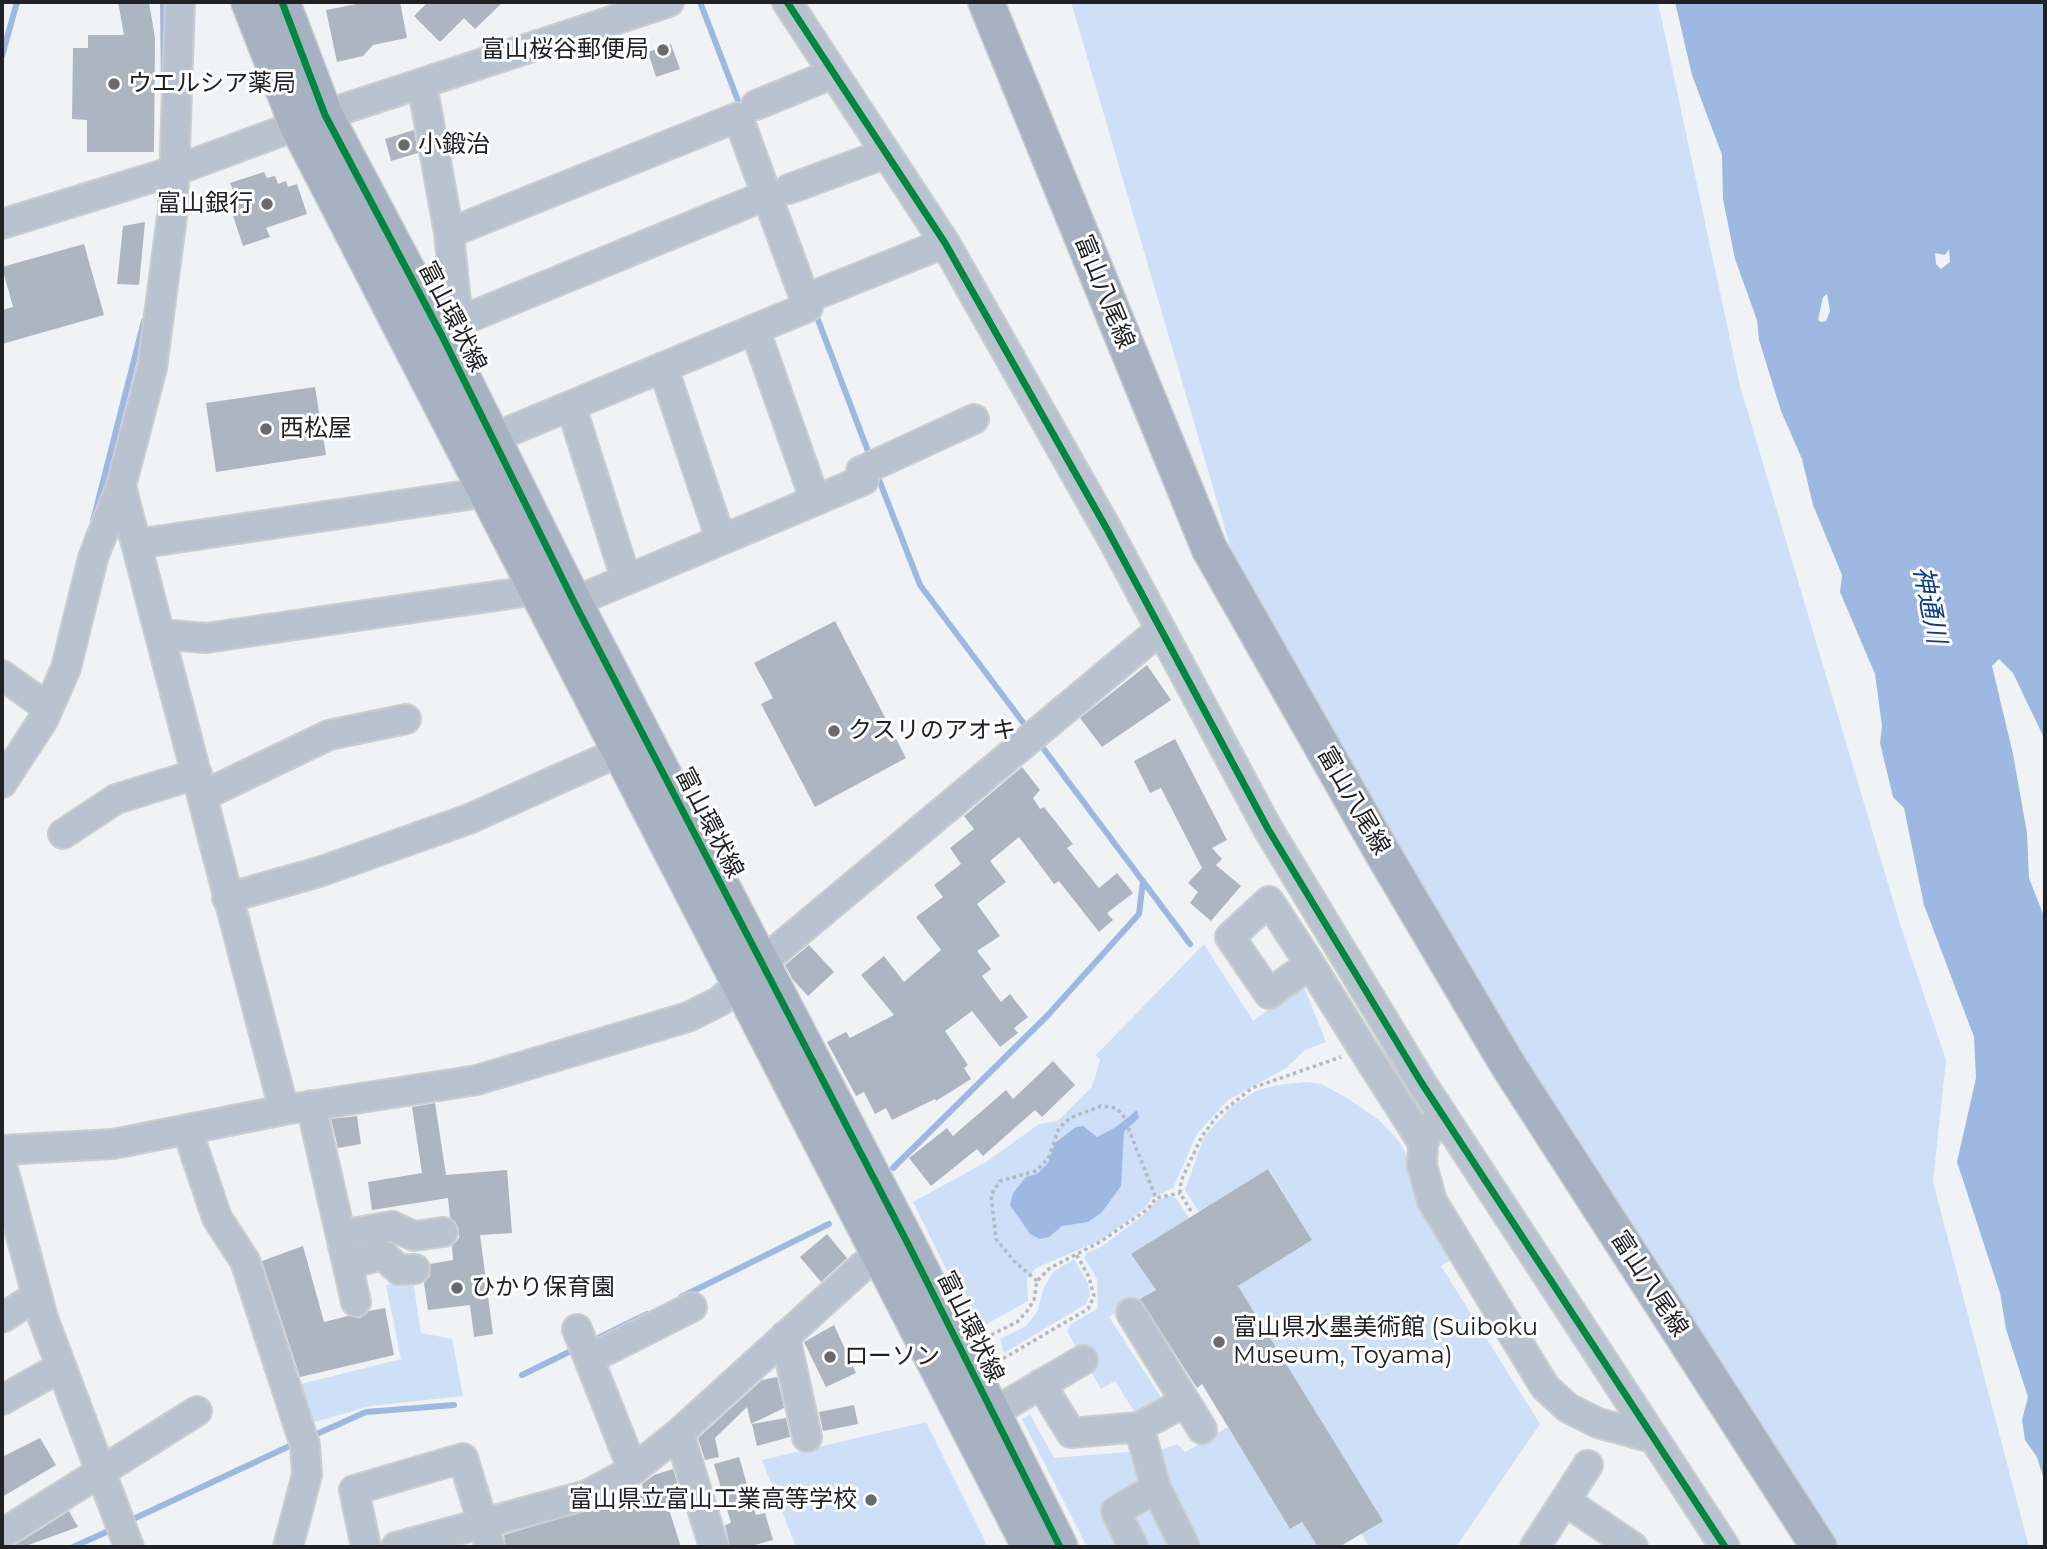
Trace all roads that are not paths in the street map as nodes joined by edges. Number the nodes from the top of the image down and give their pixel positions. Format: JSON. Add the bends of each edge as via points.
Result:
{"nodes":[{"id":1,"x":180,"y":2,"type":"edge"},
{"id":2,"x":249,"y":2,"type":"edge"},
{"id":3,"x":282,"y":2,"type":"edge"},
{"id":4,"x":667,"y":2,"type":"edge"},
{"id":5,"x":787,"y":2,"type":"edge"},
{"id":6,"x":985,"y":2,"type":"edge"},
{"id":7,"x":832,"y":74,"type":"junction"},
{"id":8,"x":422,"y":84,"type":"junction"},
{"id":9,"x":756,"y":104,"type":"dead end"},
{"id":10,"x":312,"y":121,"type":"junction"},
{"id":11,"x":884,"y":154,"type":"junction"},
{"id":12,"x":165,"y":174,"type":"junction"},
{"id":13,"x":778,"y":192,"type":"junction"},
{"id":14,"x":2,"y":225,"type":"edge"},
{"id":15,"x":449,"y":233,"type":"junction"},
{"id":16,"x":945,"y":243,"type":"junction"},
{"id":17,"x":813,"y":296,"type":"junction"},
{"id":18,"x":755,"y":330,"type":"junction"},
{"id":19,"x":437,"y":335,"type":"junction"},
{"id":20,"x":663,"y":367,"type":"junction"},
{"id":21,"x":571,"y":406,"type":"junction"},
{"id":22,"x":974,"y":419,"type":"dead end"},
{"id":23,"x":479,"y":444,"type":"junction"},
{"id":24,"x":121,"y":486,"type":"junction"},
{"id":25,"x":486,"y":488,"type":"junction"},
{"id":26,"x":815,"y":500,"type":"junction"},
{"id":27,"x":721,"y":540,"type":"junction"},
{"id":28,"x":136,"y":544,"type":"junction"},
{"id":29,"x":626,"y":579,"type":"junction"},
{"id":30,"x":553,"y":601,"type":"junction"},
{"id":31,"x":1160,"y":630,"type":"junction"},
{"id":32,"x":160,"y":634,"type":"junction"},
{"id":33,"x":2,"y":675,"type":"edge"},
{"id":34,"x":42,"y":704,"type":"junction"},
{"id":35,"x":405,"y":719,"type":"dead end"},
{"id":36,"x":633,"y":746,"type":"junction"},
{"id":37,"x":2,"y":783,"type":"edge"},
{"id":38,"x":199,"y":785,"type":"junction"},
{"id":39,"x":63,"y":834,"type":"dead end"},
{"id":40,"x":228,"y":898,"type":"junction"},
{"id":41,"x":1310,"y":964,"type":"dead end"},
{"id":42,"x":749,"y":974,"type":"junction"},
{"id":43,"x":311,"y":1105,"type":"junction"},
{"id":44,"x":284,"y":1110,"type":"junction"},
{"id":45,"x":1440,"y":1111,"type":"junction"},
{"id":46,"x":187,"y":1129,"type":"junction"},
{"id":47,"x":1423,"y":1143,"type":"junction"},
{"id":48,"x":2,"y":1150,"type":"edge"},
{"id":49,"x":2,"y":1165,"type":"edge"},
{"id":50,"x":443,"y":1231,"type":"dead end"},
{"id":51,"x":341,"y":1236,"type":"junction"},
{"id":52,"x":894,"y":1251,"type":"junction"},
{"id":53,"x":348,"y":1264,"type":"junction"},
{"id":54,"x":415,"y":1269,"type":"dead end"},
{"id":55,"x":37,"y":1296,"type":"junction"},
{"id":56,"x":356,"y":1302,"type":"dead end"},
{"id":57,"x":692,"y":1307,"type":"dead end"},
{"id":58,"x":1131,"y":1313,"type":"dead end"},
{"id":59,"x":2,"y":1318,"type":"edge"},
{"id":60,"x":785,"y":1336,"type":"junction"},
{"id":61,"x":1083,"y":1360,"type":"dead end"},
{"id":62,"x":61,"y":1367,"type":"junction"},
{"id":63,"x":1041,"y":1384,"type":"junction"},
{"id":64,"x":2,"y":1400,"type":"edge"},
{"id":65,"x":1185,"y":1402,"type":"junction"},
{"id":66,"x":197,"y":1411,"type":"dead end"},
{"id":67,"x":980,"y":1421,"type":"junction"},
{"id":68,"x":1139,"y":1427,"type":"junction"},
{"id":69,"x":1202,"y":1429,"type":"dead end"},
{"id":70,"x":679,"y":1433,"type":"junction"},
{"id":71,"x":807,"y":1437,"type":"dead end"},
{"id":72,"x":1653,"y":1438,"type":"junction"},
{"id":73,"x":1588,"y":1465,"type":"dead end"},
{"id":74,"x":633,"y":1470,"type":"junction"},
{"id":75,"x":101,"y":1473,"type":"junction"},
{"id":76,"x":1156,"y":1488,"type":"junction"},
{"id":77,"x":1565,"y":1502,"type":"junction"},
{"id":78,"x":2,"y":1534,"type":"edge"},
{"id":79,"x":488,"y":1535,"type":"edge"},
{"id":80,"x":129,"y":1547,"type":"edge"},
{"id":81,"x":288,"y":1547,"type":"edge"},
{"id":82,"x":366,"y":1547,"type":"edge"},
{"id":83,"x":396,"y":1547,"type":"edge"},
{"id":84,"x":714,"y":1547,"type":"edge"},
{"id":85,"x":1030,"y":1547,"type":"edge"},
{"id":86,"x":1060,"y":1547,"type":"edge"},
{"id":87,"x":1133,"y":1547,"type":"edge"},
{"id":88,"x":1185,"y":1547,"type":"edge"},
{"id":89,"x":1535,"y":1547,"type":"edge"},
{"id":90,"x":1633,"y":1547,"type":"edge"},
{"id":91,"x":1725,"y":1547,"type":"edge"},
{"id":92,"x":1819,"y":1547,"type":"edge"}],
"edges":[{"from":1,"to":12,"type":"street"},
{"from":2,"to":10,"type":"main road"},
{"from":3,"to":10,"type":"main road"},
{"from":4,"to":8,"type":"street"},
{"from":5,"to":7,"type":"street"},
{"from":6,"to":92,"type":"main road","name":"富山八尾線","via":[[1209,548],[1508,1065]]},
{"from":7,"to":9,"type":"street"},
{"from":7,"to":11,"type":"street"},
{"from":8,"to":10,"type":"street"},
{"from":8,"to":15,"type":"street"},
{"from":10,"to":12,"type":"street"},
{"from":10,"to":19,"type":"main road","name":"富山環状線"},
{"from":11,"to":13,"type":"street"},
{"from":11,"to":16,"type":"street"},
{"from":12,"to":14,"type":"street"},
{"from":12,"to":24,"type":"street","via":[[173,209],[152,368]]},
{"from":13,"to":15,"type":"street","via":[[738,117]]},
{"from":13,"to":17,"type":"street"},
{"from":13,"to":19,"type":"street"},
{"from":15,"to":19,"type":"street"},
{"from":16,"to":17,"type":"street"},
{"from":16,"to":31,"type":"street"},
{"from":17,"to":18,"type":"street","via":[[808,307]]},
{"from":18,"to":20,"type":"street"},
{"from":18,"to":26,"type":"street"},
{"from":19,"to":23,"type":"main road","name":"富山環状線"},
{"from":20,"to":21,"type":"street"},
{"from":20,"to":27,"type":"street"},
{"from":21,"to":23,"type":"street"},
{"from":21,"to":29,"type":"street"},
{"from":22,"to":26,"type":"street","via":[[873,465],[864,480]]},
{"from":23,"to":25,"type":"main road","name":"富山環状線"},
{"from":23,"to":30,"type":"main road","name":"富山環状線"},
{"from":24,"to":28,"type":"street"},
{"from":24,"to":34,"type":"street","via":[[93,558],[66,668]]},
{"from":25,"to":28,"type":"street","via":[[468,495]]},
{"from":25,"to":30,"type":"main road","name":"富山環状線"},
{"from":26,"to":27,"type":"street"},
{"from":27,"to":29,"type":"street"},
{"from":28,"to":32,"type":"street"},
{"from":29,"to":30,"type":"street"},
{"from":30,"to":32,"type":"street","via":[[206,638]]},
{"from":30,"to":36,"type":"main road","name":"富山環状線"},
{"from":31,"to":42,"type":"street"},
{"from":31,"to":45,"type":"street","via":[[1268,829]]},
{"from":32,"to":38,"type":"street"},
{"from":33,"to":34,"type":"street"},
{"from":34,"to":37,"type":"street"},
{"from":35,"to":38,"type":"street","via":[[329,734]]},
{"from":36,"to":40,"type":"street","via":[[469,819],[319,872]]},
{"from":36,"to":42,"type":"main road","name":"富山環状線"},
{"from":38,"to":39,"type":"street","via":[[116,799]]},
{"from":38,"to":40,"type":"street"},
{"from":40,"to":44,"type":"street"},
{"from":41,"to":47,"type":"street"},
{"from":42,"to":43,"type":"street","via":[[720,1001],[688,1017],[477,1080]]},
{"from":42,"to":52,"type":"main road","name":"富山環状線"},
{"from":43,"to":44,"type":"street"},
{"from":43,"to":51,"type":"street"},
{"from":44,"to":46,"type":"street"},
{"from":45,"to":47,"type":"street"},
{"from":45,"to":72,"type":"street"},
{"from":46,"to":48,"type":"street","via":[[113,1144]]},
{"from":46,"to":81,"type":"street","via":[[217,1219],[245,1261],[305,1445],[307,1475]]},
{"from":47,"to":72,"type":"street","via":[[1422,1165],[1432,1201],[1545,1387],[1568,1408],[1598,1423]]},
{"from":49,"to":55,"type":"street"},
{"from":50,"to":51,"type":"street","via":[[414,1236],[392,1226]]},
{"from":51,"to":53,"type":"street"},
{"from":52,"to":60,"type":"street","via":[[863,1266]]},
{"from":52,"to":67,"type":"main road","name":"富山環状線"},
{"from":53,"to":54,"type":"street","via":[[383,1255],[399,1270]]},
{"from":53,"to":56,"type":"street"},
{"from":55,"to":59,"type":"street"},
{"from":55,"to":62,"type":"street"},
{"from":57,"to":74,"type":"street","via":[[583,1344]]},
{"from":58,"to":65,"type":"street"},
{"from":60,"to":70,"type":"street"},
{"from":60,"to":71,"type":"street"},
{"from":61,"to":63,"type":"street"},
{"from":62,"to":64,"type":"street"},
{"from":62,"to":75,"type":"street"},
{"from":63,"to":67,"type":"street"},
{"from":63,"to":68,"type":"street","via":[[1071,1433]]},
{"from":65,"to":68,"type":"street"},
{"from":65,"to":69,"type":"street"},
{"from":66,"to":75,"type":"street"},
{"from":67,"to":85,"type":"main road","name":"富山環状線"},
{"from":67,"to":86,"type":"main road","name":"富山環状線"},
{"from":68,"to":76,"type":"street"},
{"from":70,"to":74,"type":"street"},
{"from":70,"to":84,"type":"street"},
{"from":72,"to":91,"type":"street"},
{"from":73,"to":77,"type":"street"},
{"from":74,"to":79,"type":"street","via":[[587,1495]]},
{"from":75,"to":78,"type":"street"},
{"from":75,"to":80,"type":"street"},
{"from":76,"to":87,"type":"street","via":[[1116,1511]]},
{"from":76,"to":88,"type":"street"},
{"from":77,"to":89,"type":"street"},
{"from":77,"to":90,"type":"street"},
{"from":79,"to":82,"type":"street","via":[[463,1458],[354,1490]]},
{"from":79,"to":83,"type":"street"}]}
